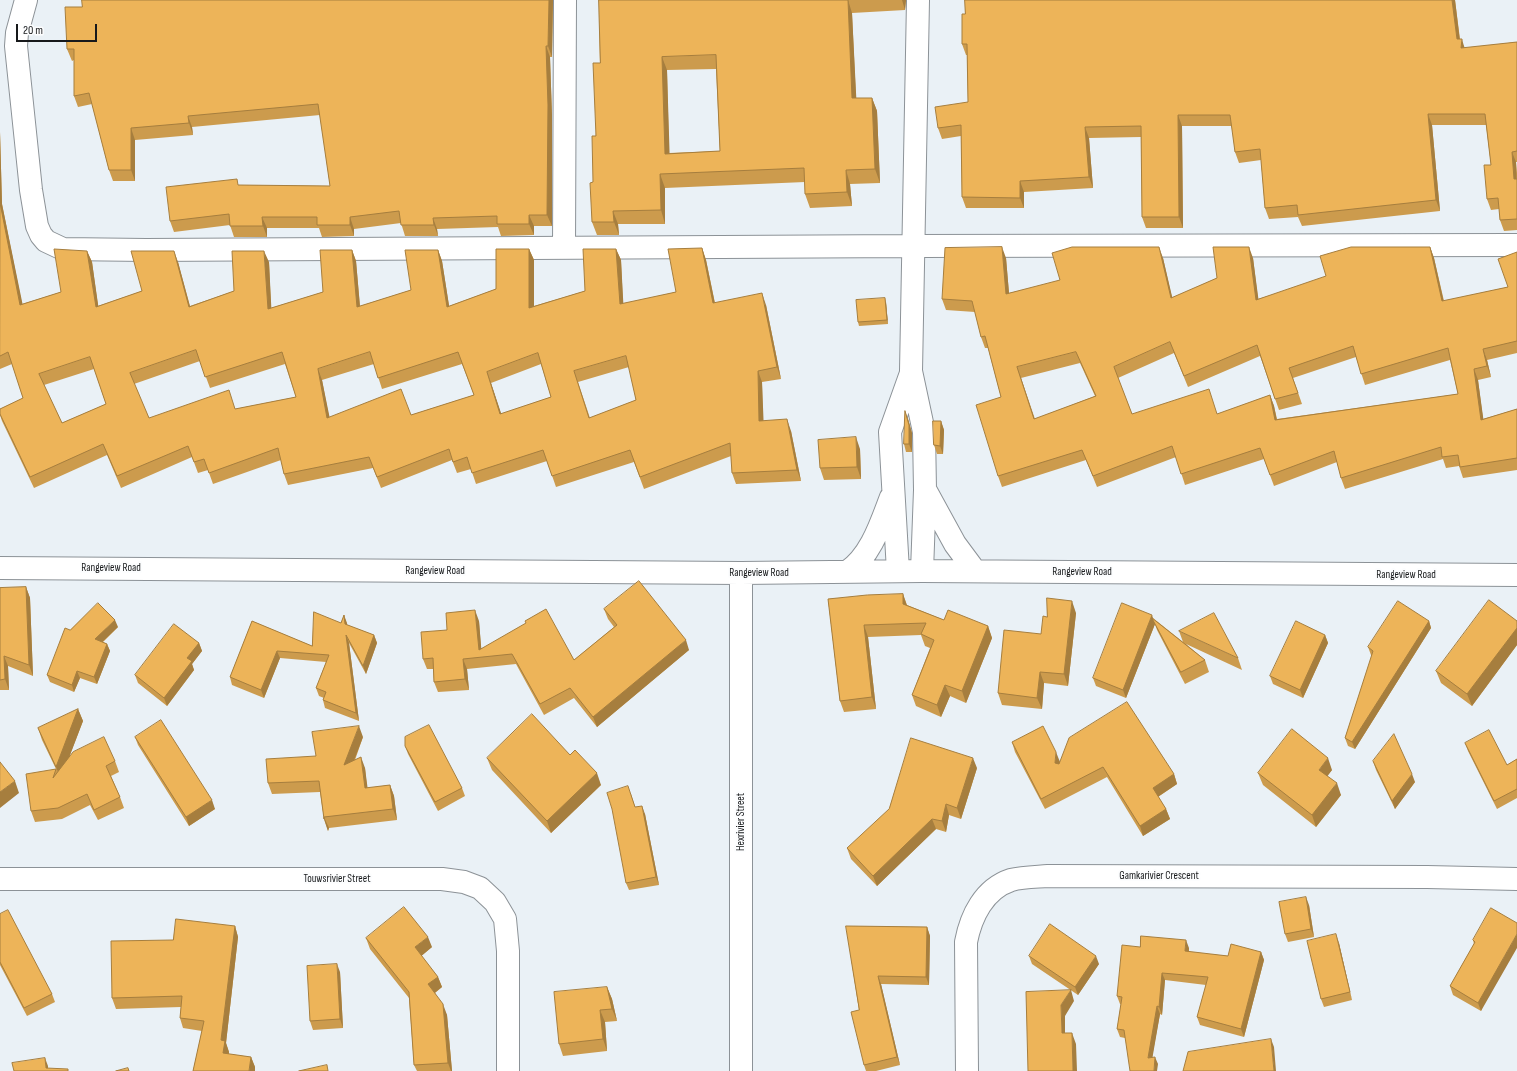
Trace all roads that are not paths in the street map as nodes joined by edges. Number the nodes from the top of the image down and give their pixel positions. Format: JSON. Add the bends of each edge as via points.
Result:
{"nodes":[{"id":1,"x":26,"y":0,"type":"edge"},
{"id":2,"x":565,"y":0,"type":"edge"},
{"id":3,"x":918,"y":0,"type":"edge"},
{"id":4,"x":1517,"y":245,"type":"edge"},
{"id":5,"x":912,"y":246,"type":"junction"},
{"id":6,"x":564,"y":248,"type":"junction"},
{"id":7,"x":911,"y":371,"type":"junction"},
{"id":8,"x":925,"y":490,"type":"junction"},
{"id":9,"x":894,"y":493,"type":"junction"},
{"id":10,"x":0,"y":568,"type":"edge"},
{"id":11,"x":898,"y":571,"type":"junction"},
{"id":12,"x":922,"y":571,"type":"junction"},
{"id":13,"x":975,"y":571,"type":"junction"},
{"id":14,"x":847,"y":572,"type":"junction"},
{"id":15,"x":741,"y":573,"type":"junction"},
{"id":16,"x":1517,"y":575,"type":"edge"},
{"id":17,"x":0,"y":879,"type":"edge"},
{"id":18,"x":1517,"y":879,"type":"edge"},
{"id":19,"x":508,"y":1071,"type":"edge"},
{"id":20,"x":741,"y":1071,"type":"edge"},
{"id":21,"x":967,"y":1071,"type":"edge"}],
"edges":[{"from":1,"to":6,"type":"street","via":[[16,46],[31,190],[37,226],[41,235],[53,246],[81,250]]},
{"from":2,"to":6,"type":"street"},
{"from":3,"to":5,"type":"street"},
{"from":4,"to":5,"type":"street"},
{"from":5,"to":6,"type":"street"},
{"from":5,"to":7,"type":"street"},
{"from":7,"to":8,"type":"street","via":[[924,432]]},
{"from":7,"to":9,"type":"street","via":[[890,432]]},
{"from":8,"to":9,"type":"street"},
{"from":8,"to":12,"type":"street"},
{"from":8,"to":13,"type":"street","via":[[955,544]]},
{"from":9,"to":11,"type":"street"},
{"from":9,"to":14,"type":"street","via":[[873,541],[857,566]]},
{"from":10,"to":15,"type":"street","name":"Rangeview Road"},
{"from":11,"to":12,"type":"street","name":"Rangeview Road"},
{"from":11,"to":14,"type":"street","name":"Rangeview Road"},
{"from":12,"to":13,"type":"street","name":"Rangeview Road"},
{"from":13,"to":16,"type":"street","name":"Rangeview Road"},
{"from":14,"to":15,"type":"street","name":"Rangeview Road"},
{"from":15,"to":20,"type":"street","name":"Hexrivier Street"},
{"from":17,"to":19,"type":"street","name":"Touwsrivier Street","via":[[442,880],[464,882],[480,888],[495,902],[505,919],[508,951]]},
{"from":18,"to":21,"type":"street","name":"Gamkarivier Crescent","via":[[1427,876],[1048,876],[1012,880],[996,888],[986,897],[975,912],[968,929]]}]}
